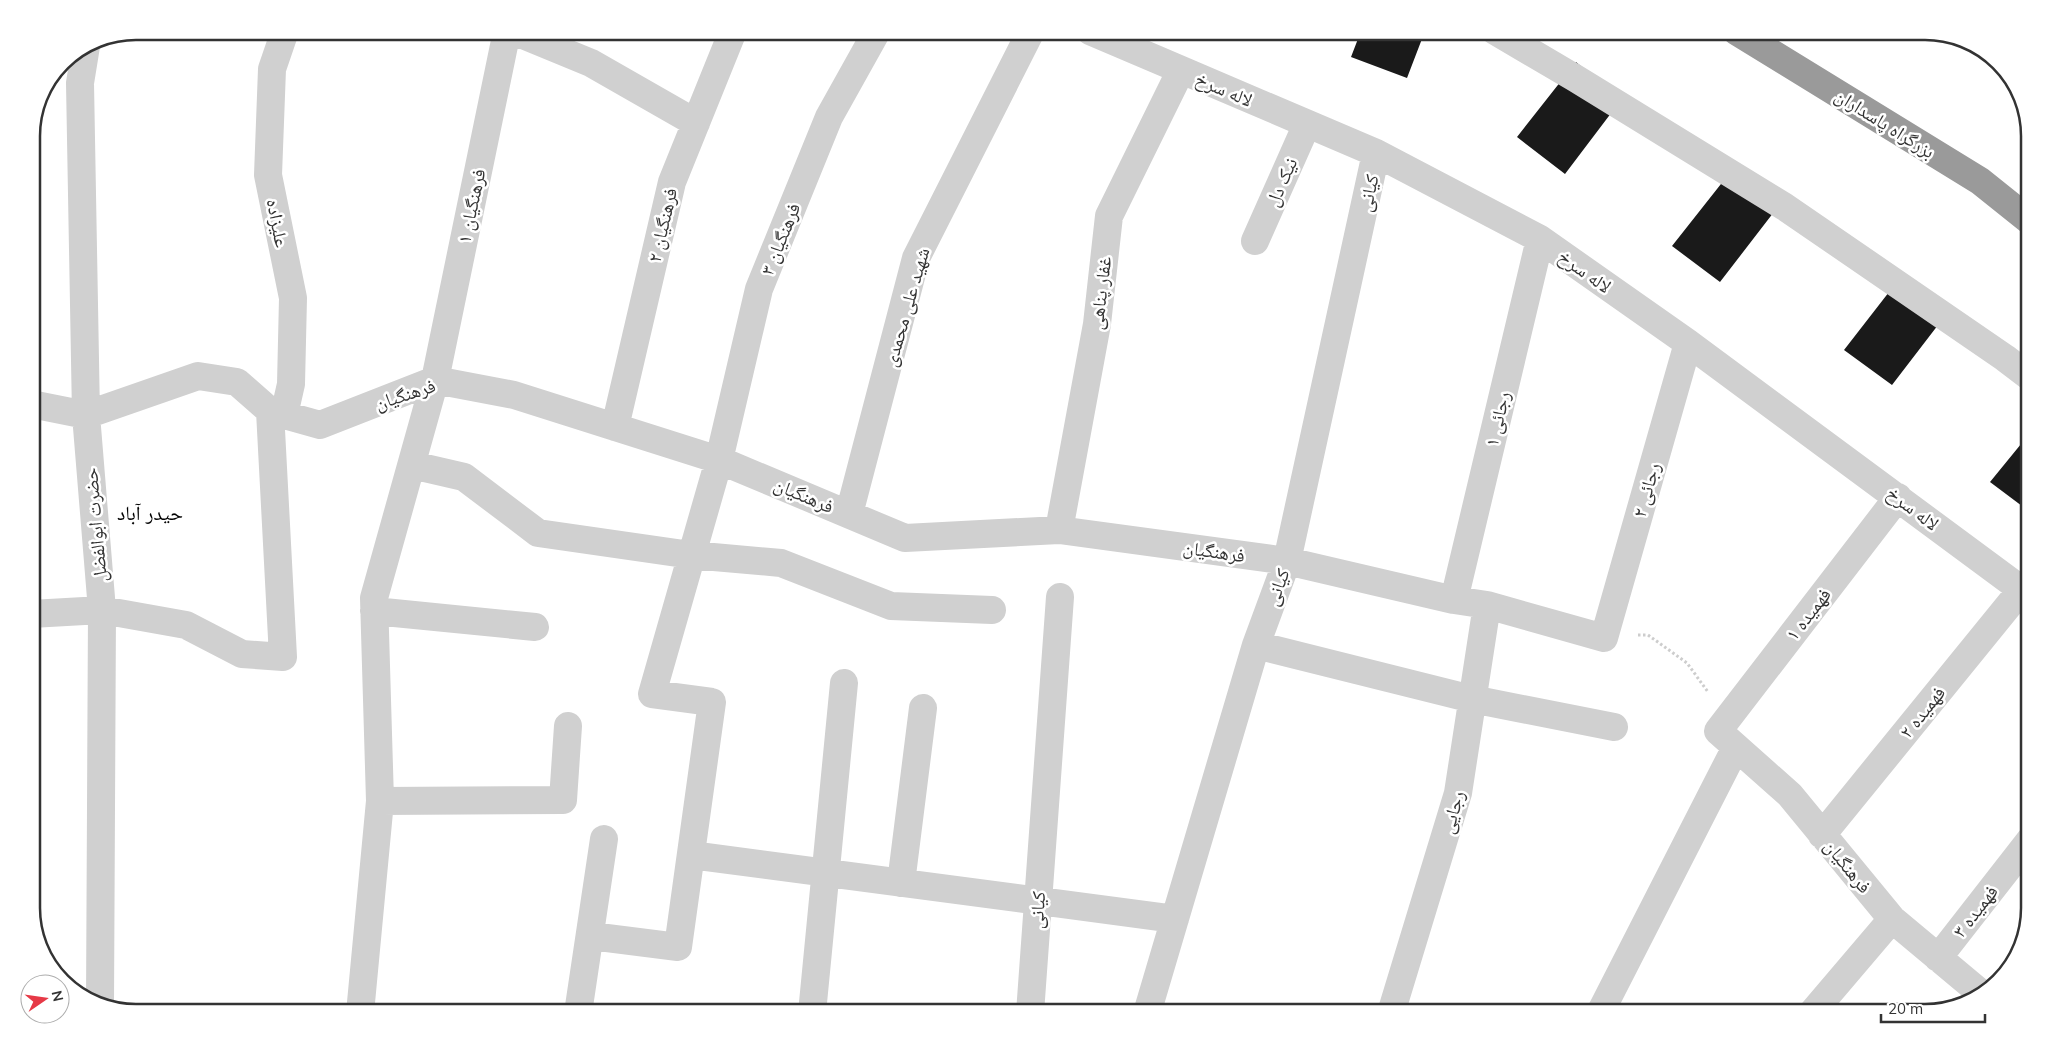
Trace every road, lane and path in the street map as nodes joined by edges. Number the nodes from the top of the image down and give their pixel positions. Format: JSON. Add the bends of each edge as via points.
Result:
{"nodes":[{"id":1,"x":282,"y":40,"type":"edge"},
{"id":2,"x":505,"y":40,"type":"edge"},
{"id":3,"x":535,"y":40,"type":"edge"},
{"id":4,"x":729,"y":40,"type":"edge"},
{"id":5,"x":872,"y":40,"type":"edge"},
{"id":6,"x":1026,"y":40,"type":"edge"},
{"id":7,"x":1111,"y":40,"type":"edge"},
{"id":8,"x":1509,"y":40,"type":"edge"},
{"id":9,"x":1751,"y":40,"type":"edge"},
{"id":10,"x":85,"y":55,"type":"edge"},
{"id":11,"x":1181,"y":70,"type":"junction"},
{"id":12,"x":696,"y":123,"type":"junction"},
{"id":13,"x":1307,"y":124,"type":"junction"},
{"id":14,"x":1376,"y":153,"type":"junction"},
{"id":15,"x":2021,"y":214,"type":"edge"},
{"id":16,"x":1540,"y":239,"type":"junction"},
{"id":17,"x":1255,"y":241,"type":"dead end"},
{"id":18,"x":1688,"y":343,"type":"junction"},
{"id":19,"x":2021,"y":371,"type":"edge"},
{"id":20,"x":435,"y":380,"type":"junction"},
{"id":21,"x":40,"y":406,"type":"edge"},
{"id":22,"x":277,"y":413,"type":"junction"},
{"id":23,"x":86,"y":415,"type":"junction"},
{"id":24,"x":615,"y":427,"type":"junction"},
{"id":25,"x":719,"y":460,"type":"junction"},
{"id":26,"x":412,"y":465,"type":"junction"},
{"id":27,"x":1898,"y":497,"type":"junction"},
{"id":28,"x":849,"y":514,"type":"junction"},
{"id":29,"x":1059,"y":530,"type":"junction"},
{"id":30,"x":691,"y":555,"type":"junction"},
{"id":31,"x":1287,"y":561,"type":"junction"},
{"id":32,"x":2021,"y":588,"type":"edge"},
{"id":33,"x":1060,"y":597,"type":"dead end"},
{"id":34,"x":2021,"y":598,"type":"edge"},
{"id":35,"x":1454,"y":600,"type":"junction"},
{"id":36,"x":1487,"y":605,"type":"junction"},
{"id":37,"x":102,"y":610,"type":"junction"},
{"id":38,"x":992,"y":610,"type":"dead end"},
{"id":39,"x":374,"y":611,"type":"junction"},
{"id":40,"x":40,"y":614,"type":"edge"},
{"id":41,"x":535,"y":627,"type":"dead end"},
{"id":42,"x":1604,"y":638,"type":"junction"},
{"id":43,"x":1256,"y":645,"type":"junction"},
{"id":44,"x":844,"y":682,"type":"dead end"},
{"id":45,"x":1472,"y":699,"type":"junction"},
{"id":46,"x":923,"y":708,"type":"dead end"},
{"id":47,"x":568,"y":726,"type":"dead end"},
{"id":48,"x":1614,"y":727,"type":"dead end"},
{"id":49,"x":1727,"y":733,"type":"junction"},
{"id":50,"x":380,"y":801,"type":"junction"},
{"id":51,"x":1822,"y":835,"type":"junction"},
{"id":52,"x":604,"y":839,"type":"dead end"},
{"id":53,"x":2021,"y":852,"type":"edge"},
{"id":54,"x":691,"y":855,"type":"junction"},
{"id":55,"x":825,"y":874,"type":"junction"},
{"id":56,"x":901,"y":883,"type":"junction"},
{"id":57,"x":1038,"y":902,"type":"junction"},
{"id":58,"x":1175,"y":919,"type":"junction"},
{"id":59,"x":1892,"y":919,"type":"junction"},
{"id":60,"x":591,"y":936,"type":"junction"},
{"id":61,"x":1938,"y":958,"type":"junction"},
{"id":62,"x":1976,"y":989,"type":"edge"},
{"id":63,"x":100,"y":997,"type":"edge"},
{"id":64,"x":361,"y":1004,"type":"edge"},
{"id":65,"x":580,"y":1004,"type":"edge"},
{"id":66,"x":813,"y":1004,"type":"edge"},
{"id":67,"x":1031,"y":1004,"type":"edge"},
{"id":68,"x":1150,"y":1004,"type":"edge"},
{"id":69,"x":1394,"y":1004,"type":"edge"},
{"id":70,"x":1604,"y":1004,"type":"edge"},
{"id":71,"x":1820,"y":1004,"type":"edge"}],
"edges":[{"from":1,"to":22,"type":"street","name":"علیزاده","via":[[272,69],[268,175],[293,298],[291,384]]},
{"from":2,"to":20,"type":"street","name":"فرهنگیان ۱"},
{"from":3,"to":12,"type":"street","via":[[592,64]]},
{"from":4,"to":12,"type":"street","name":"فرهنگیان ۲"},
{"from":5,"to":25,"type":"street","name":"فرهنگیان ۳","via":[[830,117],[759,289]]},
{"from":6,"to":28,"type":"street","name":"شهید علی محمدی","via":[[916,258]]},
{"from":7,"to":11,"type":"street","name":"لاله سرخ"},
{"from":8,"to":19,"type":"street","via":[[1785,207]]},
{"from":9,"to":15,"type":"highway","name":"بزرگراه پاسداران","via":[[1980,182]]},
{"from":10,"to":23,"type":"street","name":"حضرت ابوالفضل","via":[[80,83]]},
{"from":11,"to":13,"type":"street","name":"لاله سرخ"},
{"from":11,"to":29,"type":"street","name":"غفار پناهی","via":[[1109,216],[1097,324]]},
{"from":12,"to":24,"type":"street","name":"فرهنگیان ۲","via":[[672,182]]},
{"from":13,"to":14,"type":"street","name":"لاله سرخ"},
{"from":13,"to":17,"type":"street","name":"نیک دل"},
{"from":14,"to":16,"type":"street","name":"لاله سرخ"},
{"from":14,"to":31,"type":"street","name":"کیانی"},
{"from":16,"to":18,"type":"street","name":"لاله سرخ"},
{"from":16,"to":35,"type":"street","name":"رجائی ۱"},
{"from":18,"to":27,"type":"street","name":"لاله سرخ"},
{"from":18,"to":42,"type":"street","name":"رجائی ۲"},
{"from":20,"to":22,"type":"street","name":"فرهنگیان","via":[[320,425]]},
{"from":20,"to":24,"type":"street","name":"فرهنگیان","via":[[514,395]]},
{"from":20,"to":26,"type":"street","name":"فرهنگیان ۱"},
{"from":21,"to":23,"type":"street"},
{"from":22,"to":23,"type":"street","name":"فرهنگیان","via":[[237,382],[198,376]]},
{"from":22,"to":37,"type":"street","name":"علیزاده","via":[[283,657],[242,654],[186,626]]},
{"from":23,"to":37,"type":"street","name":"حضرت ابوالفضل"},
{"from":24,"to":25,"type":"street","name":"فرهنگیان"},
{"from":25,"to":28,"type":"street","name":"فرهنگیان"},
{"from":25,"to":30,"type":"street","name":"فرهنگیان ۳"},
{"from":26,"to":30,"type":"street","via":[[464,477],[538,533]]},
{"from":26,"to":39,"type":"street","name":"فرهنگیان ۱","via":[[374,598]]},
{"from":27,"to":32,"type":"street","name":"لاله سرخ"},
{"from":27,"to":49,"type":"street","name":"فهمیده ۱"},
{"from":28,"to":29,"type":"street","name":"فرهنگیان","via":[[905,538]]},
{"from":29,"to":31,"type":"street","name":"فرهنگیان"},
{"from":30,"to":38,"type":"street","via":[[781,563],[891,606]]},
{"from":30,"to":54,"type":"street","name":"فرهنگیان ۳","via":[[652,694],[712,702]]},
{"from":31,"to":35,"type":"street","name":"فرهنگیان"},
{"from":31,"to":43,"type":"street","name":"کیانی"},
{"from":33,"to":57,"type":"street","name":"کیانی"},
{"from":34,"to":51,"type":"street","name":"فهمیده ۲"},
{"from":35,"to":36,"type":"street","name":"فرهنگیان"},
{"from":36,"to":42,"type":"street","name":"فرهنگیان"},
{"from":36,"to":45,"type":"street","name":"رجایی"},
{"from":37,"to":40,"type":"street"},
{"from":37,"to":63,"type":"street","name":"حضرت ابوالفضل"},
{"from":39,"to":41,"type":"street"},
{"from":39,"to":50,"type":"street","name":"فرهنگیان ۱"},
{"from":42,"to":49,"type":"path","via":[[1648,635],[1687,663]]},
{"from":43,"to":45,"type":"street"},
{"from":43,"to":58,"type":"street","name":"کیانی"},
{"from":44,"to":55,"type":"street"},
{"from":45,"to":48,"type":"street"},
{"from":45,"to":69,"type":"street","name":"رجایی","via":[[1458,793]]},
{"from":46,"to":56,"type":"street"},
{"from":47,"to":50,"type":"street","via":[[563,800]]},
{"from":49,"to":51,"type":"street","name":"فرهنگیان","via":[[1790,795]]},
{"from":49,"to":70,"type":"street","name":"فهمیده ۱"},
{"from":50,"to":64,"type":"street","name":"فرهنگیان ۱"},
{"from":51,"to":59,"type":"street","name":"فرهنگیان"},
{"from":52,"to":60,"type":"street"},
{"from":53,"to":61,"type":"street","name":"فهمیده ۳"},
{"from":54,"to":55,"type":"street"},
{"from":54,"to":60,"type":"street","via":[[678,947]]},
{"from":55,"to":56,"type":"street"},
{"from":55,"to":66,"type":"street"},
{"from":56,"to":57,"type":"street"},
{"from":57,"to":58,"type":"street"},
{"from":57,"to":67,"type":"street","name":"کیانی"},
{"from":58,"to":68,"type":"street","name":"کیانی"},
{"from":59,"to":61,"type":"street","name":"فرهنگیان"},
{"from":59,"to":71,"type":"street"},
{"from":60,"to":65,"type":"street"},
{"from":61,"to":62,"type":"street","name":"فرهنگیان"}]}
